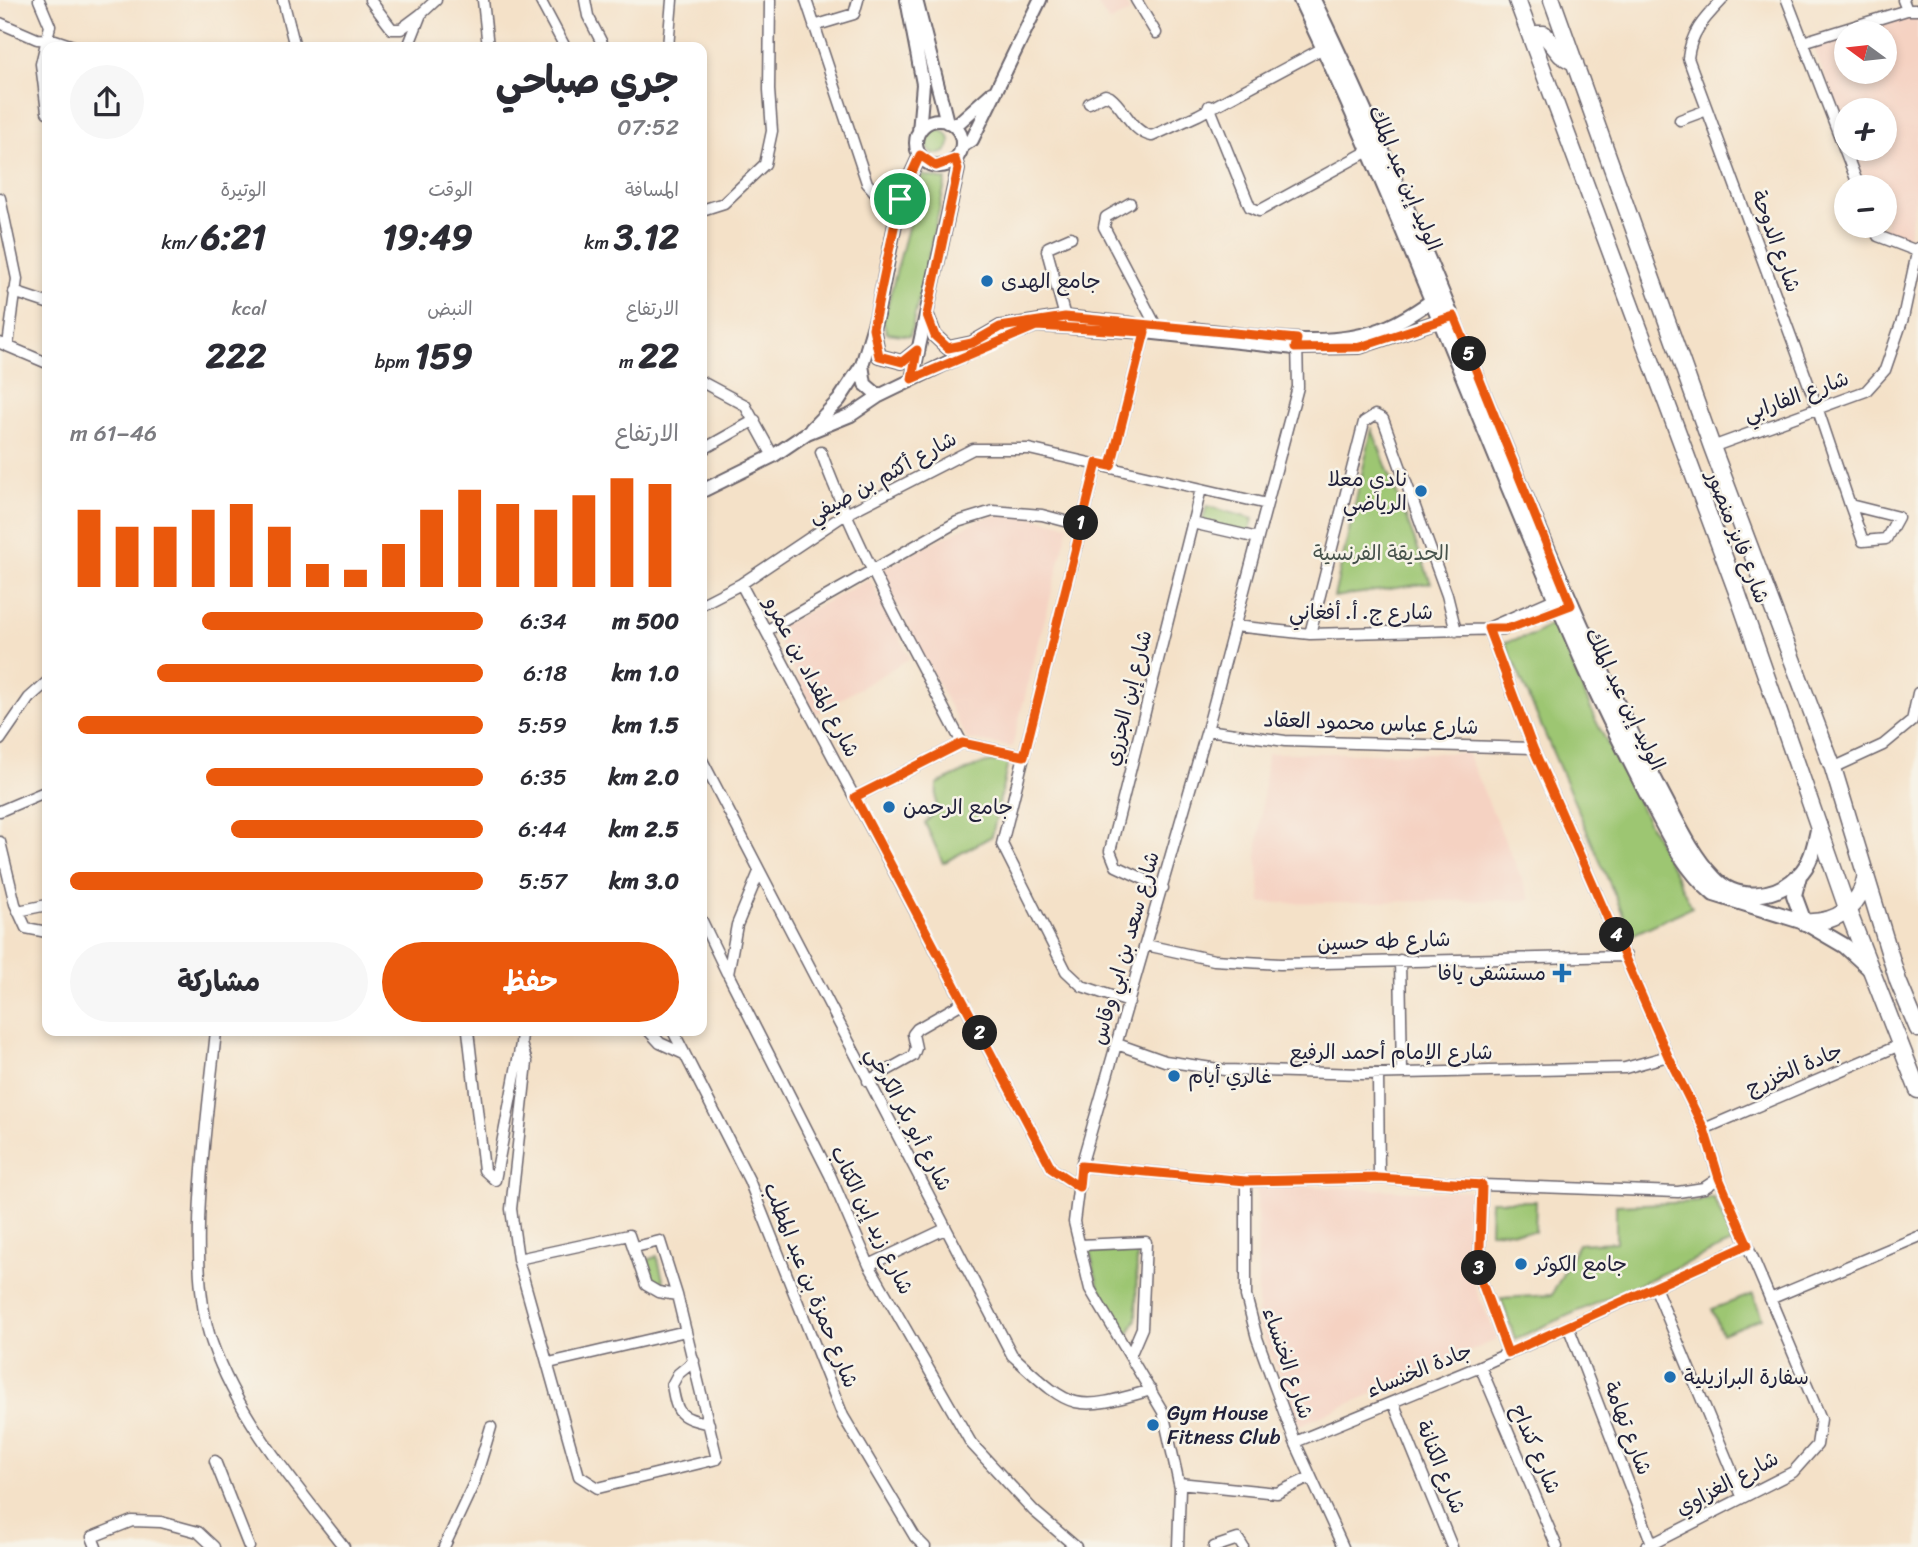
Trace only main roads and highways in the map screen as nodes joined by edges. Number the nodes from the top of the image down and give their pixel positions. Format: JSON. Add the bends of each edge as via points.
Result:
{"nodes":[{"id":1,"x":1301,"y":0,"type":"edge"},
{"id":2,"x":1313,"y":0,"type":"edge"},
{"id":3,"x":1517,"y":0,"type":"edge"},
{"id":4,"x":1552,"y":0,"type":"edge"},
{"id":5,"x":1532,"y":39,"type":"junction"},
{"id":6,"x":1328,"y":45,"type":"junction"},
{"id":7,"x":1575,"y":63,"type":"junction"},
{"id":8,"x":1438,"y":296,"type":"junction"},
{"id":9,"x":1563,"y":601,"type":"junction"},
{"id":10,"x":1819,"y":824,"type":"junction"},
{"id":11,"x":1866,"y":870,"type":"junction"},
{"id":12,"x":1799,"y":876,"type":"junction"},
{"id":13,"x":1770,"y":894,"type":"junction"},
{"id":14,"x":1848,"y":910,"type":"junction"},
{"id":15,"x":1773,"y":913,"type":"junction"},
{"id":16,"x":1804,"y":922,"type":"junction"},
{"id":17,"x":1871,"y":971,"type":"junction"},
{"id":18,"x":1917,"y":1027,"type":"edge"},
{"id":19,"x":1900,"y":1045,"type":"junction"},
{"id":20,"x":1918,"y":1090,"type":"edge"}],
"edges":[{"from":1,"to":6,"type":"main road","name":"الوليد إبن عبد الملك"},
{"from":2,"to":6,"type":"main road","name":"الوليد إبن عبد الملك"},
{"from":3,"to":5,"type":"highway","name":"شارع فايز منصور"},
{"from":4,"to":7,"type":"highway","name":"شارع فايز منصور"},
{"from":5,"to":7,"type":"highway","via":[[1539,32],[1544,34],[1561,55]]},
{"from":5,"to":10,"type":"highway","name":"شارع فايز منصور"},
{"from":6,"to":8,"type":"main road","name":"الوليد إبن عبد الملك"},
{"from":6,"to":8,"type":"main road","name":"الوليد إبن عبد الملك","via":[[1370,150]]},
{"from":7,"to":11,"type":"highway","name":"شارع فايز منصور","via":[[1833,768]]},
{"from":8,"to":9,"type":"main road","name":"الوليد إبن عبد الملك"},
{"from":9,"to":13,"type":"main road","name":"الوليد إبن عبد الملك","via":[[1704,866],[1734,892]]},
{"from":9,"to":15,"type":"main road","name":"الوليد إبن عبد الملك","via":[[1609,720],[1677,850],[1714,894]]},
{"from":10,"to":12,"type":"main road","via":[[1812,853]]},
{"from":10,"to":14,"type":"highway","name":"شارع فايز منصور"},
{"from":11,"to":14,"type":"highway","via":[[1859,897]]},
{"from":11,"to":18,"type":"highway","name":"شارع فايز منصور","via":[[1898,981]]},
{"from":12,"to":13,"type":"main road"},
{"from":12,"to":16,"type":"main road","via":[[1794,895]]},
{"from":13,"to":15,"type":"main road"},
{"from":14,"to":16,"type":"highway","via":[[1830,921]]},
{"from":14,"to":17,"type":"highway","name":"شارع فايز منصور"},
{"from":15,"to":16,"type":"main road","name":"الوليد إبن عبد الملك"},
{"from":16,"to":17,"type":"main road","name":"الوليد إبن عبد الملك","via":[[1845,946]]},
{"from":17,"to":19,"type":"highway","name":"شارع فايز منصور"},
{"from":18,"to":19,"type":"highway","via":[[1899,1001],[1889,972],[1881,985]]},
{"from":19,"to":20,"type":"highway","name":"شارع فايز منصور"}]}
